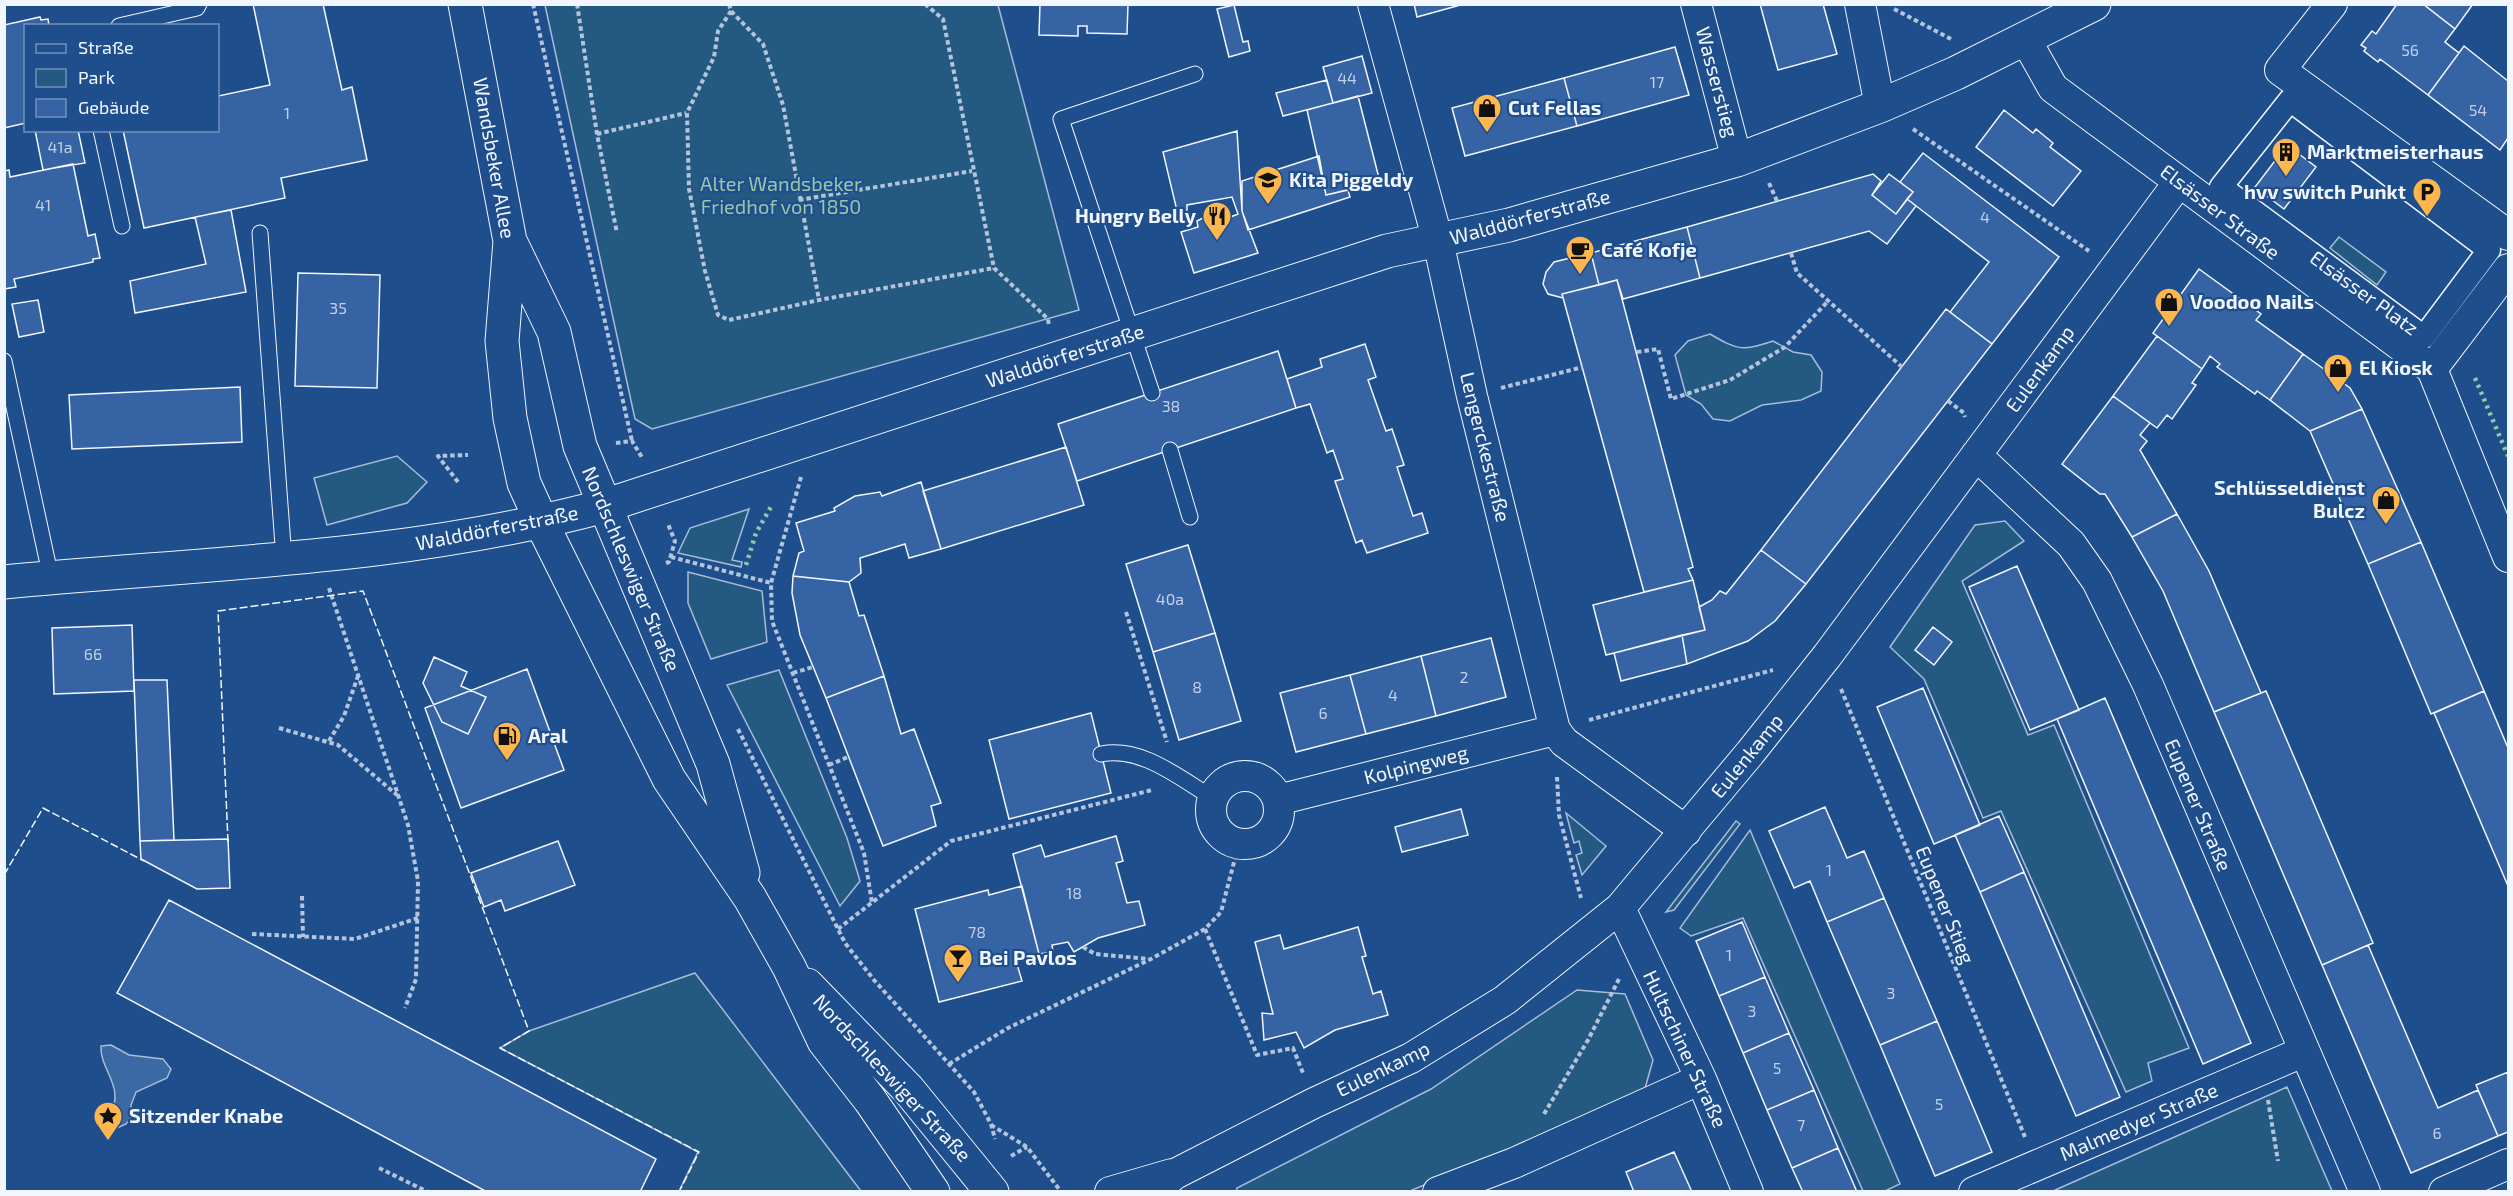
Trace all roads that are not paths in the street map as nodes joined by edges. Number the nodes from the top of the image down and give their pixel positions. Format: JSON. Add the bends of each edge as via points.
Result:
{"nodes":[{"id":1,"x":199,"y":4,"type":"edge"},
{"id":2,"x":465,"y":4,"type":"edge"},
{"id":3,"x":1373,"y":4,"type":"edge"},
{"id":4,"x":1696,"y":4,"type":"edge"},
{"id":5,"x":1860,"y":4,"type":"edge"},
{"id":6,"x":2094,"y":4,"type":"edge"},
{"id":7,"x":2332,"y":4,"type":"edge"},
{"id":8,"x":128,"y":24,"type":"edge"},
{"id":9,"x":2026,"y":40,"type":"junction"},
{"id":10,"x":1196,"y":74,"type":"dead end"},
{"id":11,"x":2290,"y":100,"type":"joint"},
{"id":12,"x":1880,"y":106,"type":"junction"},
{"id":13,"x":100,"y":132,"type":"edge"},
{"id":14,"x":1737,"y":160,"type":"junction"},
{"id":15,"x":2179,"y":182,"type":"junction"},
{"id":16,"x":122,"y":226,"type":"dead end"},
{"id":17,"x":260,"y":233,"type":"dead end"},
{"id":18,"x":2508,"y":236,"type":"edge"},
{"id":19,"x":510,"y":241,"type":"junction"},
{"id":20,"x":1438,"y":241,"type":"junction"},
{"id":21,"x":2508,"y":269,"type":"edge"},
{"id":22,"x":1134,"y":333,"type":"junction"},
{"id":23,"x":4,"y":361,"type":"edge"},
{"id":24,"x":2432,"y":369,"type":"junction"},
{"id":25,"x":1152,"y":393,"type":"dead end"},
{"id":26,"x":1170,"y":450,"type":"dead end"},
{"id":27,"x":1976,"y":455,"type":"junction"},
{"id":28,"x":604,"y":506,"type":"junction"},
{"id":29,"x":1190,"y":517,"type":"dead end"},
{"id":30,"x":542,"y":523,"type":"junction"},
{"id":31,"x":2508,"y":557,"type":"edge"},
{"id":32,"x":284,"y":559,"type":"junction"},
{"id":33,"x":51,"y":578,"type":"junction"},
{"id":34,"x":4,"y":582,"type":"edge"},
{"id":35,"x":1555,"y":730,"type":"junction"},
{"id":36,"x":1101,"y":754,"type":"dead end"},
{"id":37,"x":1213,"y":798,"type":"junction"},
{"id":38,"x":1278,"y":800,"type":"junction"},
{"id":39,"x":1686,"y":831,"type":"junction"},
{"id":40,"x":750,"y":898,"type":"junction"},
{"id":41,"x":1620,"y":908,"type":"junction"},
{"id":42,"x":789,"y":967,"type":"junction"},
{"id":43,"x":2303,"y":1052,"type":"junction"},
{"id":44,"x":1701,"y":1080,"type":"junction"},
{"id":45,"x":2508,"y":1164,"type":"edge"},
{"id":46,"x":1180,"y":1183,"type":"edge"},
{"id":47,"x":933,"y":1191,"type":"edge"},
{"id":48,"x":992,"y":1191,"type":"edge"},
{"id":49,"x":1110,"y":1191,"type":"edge"},
{"id":50,"x":1152,"y":1191,"type":"edge"},
{"id":51,"x":1438,"y":1191,"type":"edge"},
{"id":52,"x":1748,"y":1191,"type":"edge"},
{"id":53,"x":1974,"y":1191,"type":"edge"},
{"id":54,"x":2365,"y":1191,"type":"edge"},
{"id":55,"x":2444,"y":1191,"type":"edge"}],
"edges":[{"from":1,"to":8,"type":"lane","via":[[197,8]]},
{"from":2,"to":19,"type":"main road","name":"Wandsbeker Allee"},
{"from":3,"to":20,"type":"street","name":"Lengerckestraße"},
{"from":4,"to":14,"type":"street","name":"Wasserstieg"},
{"from":5,"to":12,"type":"street"},
{"from":6,"to":9,"type":"main road","name":"Walddörferstraße"},
{"from":7,"to":18,"type":"street","via":[[2280,70]]},
{"from":9,"to":12,"type":"main road","name":"Walddörferstraße"},
{"from":9,"to":15,"type":"street","name":"Elsässer Straße","via":[[2053,88]]},
{"from":10,"to":22,"type":"lane","via":[[1061,119]]},
{"from":11,"to":11,"type":"street","name":"Elsässer Platz","via":[[2222,187],[2424,337],[2489,250]]},
{"from":12,"to":14,"type":"main road","name":"Walddörferstraße"},
{"from":13,"to":16,"type":"lane"},
{"from":14,"to":20,"type":"main road","name":"Walddörferstraße","via":[[1509,225]]},
{"from":15,"to":24,"type":"street","name":"Elsässer Straße"},
{"from":15,"to":27,"type":"street","name":"Eulenkamp"},
{"from":17,"to":32,"type":"lane"},
{"from":19,"to":28,"type":"main road","name":"Nordschleswiger Straße","via":[[554,332],[580,447]]},
{"from":19,"to":30,"type":"main road","name":"Wandsbeker Allee","via":[[502,341],[504,371],[516,451],[524,483]]},
{"from":20,"to":22,"type":"main road","name":"Walddörferstraße","via":[[1386,251]]},
{"from":20,"to":35,"type":"street","name":"Lengerckestraße","via":[[1472,396]]},
{"from":21,"to":24,"type":"street"},
{"from":22,"to":25,"type":"lane"},
{"from":22,"to":28,"type":"main road","name":"Walddörferstraße"},
{"from":23,"to":33,"type":"lane"},
{"from":24,"to":31,"type":"street"},
{"from":26,"to":29,"type":"lane"},
{"from":27,"to":39,"type":"street","name":"Eulenkamp","via":[[1827,656]]},
{"from":27,"to":43,"type":"street","name":"Eupener Straße","via":[[2071,544],[2097,581],[2148,685]]},
{"from":28,"to":30,"type":"main road","name":"Walddörferstraße"},
{"from":28,"to":40,"type":"main road","name":"Nordschleswiger Straße","via":[[713,764]]},
{"from":30,"to":32,"type":"main road","name":"Walddörferstraße","via":[[461,539]]},
{"from":30,"to":40,"type":"main road","name":"Nordschleswiger Straße","via":[[669,779]]},
{"from":32,"to":33,"type":"main road","name":"Walddörferstraße"},
{"from":33,"to":34,"type":"main road","name":"Walddörferstraße"},
{"from":35,"to":38,"type":"street","name":"Kolpingweg"},
{"from":35,"to":39,"type":"street","via":[[1564,742]]},
{"from":36,"to":37,"type":"lane","via":[[1116,751],[1151,761]]},
{"from":37,"to":38,"type":"street","via":[[1226,782],[1246,776],[1266,783]]},
{"from":37,"to":38,"type":"street","via":[[1213,821],[1228,839],[1239,843],[1250,843],[1270,832],[1277,823]]},
{"from":39,"to":41,"type":"street","name":"Eulenkamp"},
{"from":40,"to":42,"type":"main road","name":"Nordschleswiger Straße"},
{"from":41,"to":44,"type":"street","name":"Hultschiner Straße"},
{"from":41,"to":46,"type":"street","name":"Eulenkamp","via":[[1505,1000],[1412,1058],[1314,1102]]},
{"from":42,"to":47,"type":"main road","name":"Nordschleswiger Straße","via":[[824,1041]]},
{"from":42,"to":48,"type":"main road","name":"Nordschleswiger Straße","via":[[908,1089]]},
{"from":43,"to":53,"type":"street","name":"Malmedyer Straße"},
{"from":43,"to":54,"type":"street","name":"Eupener Straße"},
{"from":44,"to":51,"type":"street","via":[[1514,1163]]},
{"from":44,"to":52,"type":"street","name":"Hultschiner Straße"},
{"from":45,"to":55,"type":"street"},
{"from":46,"to":49,"type":"street","name":"Eulenkamp"},
{"from":46,"to":50,"type":"street","name":"Eulenkamp"}]}
